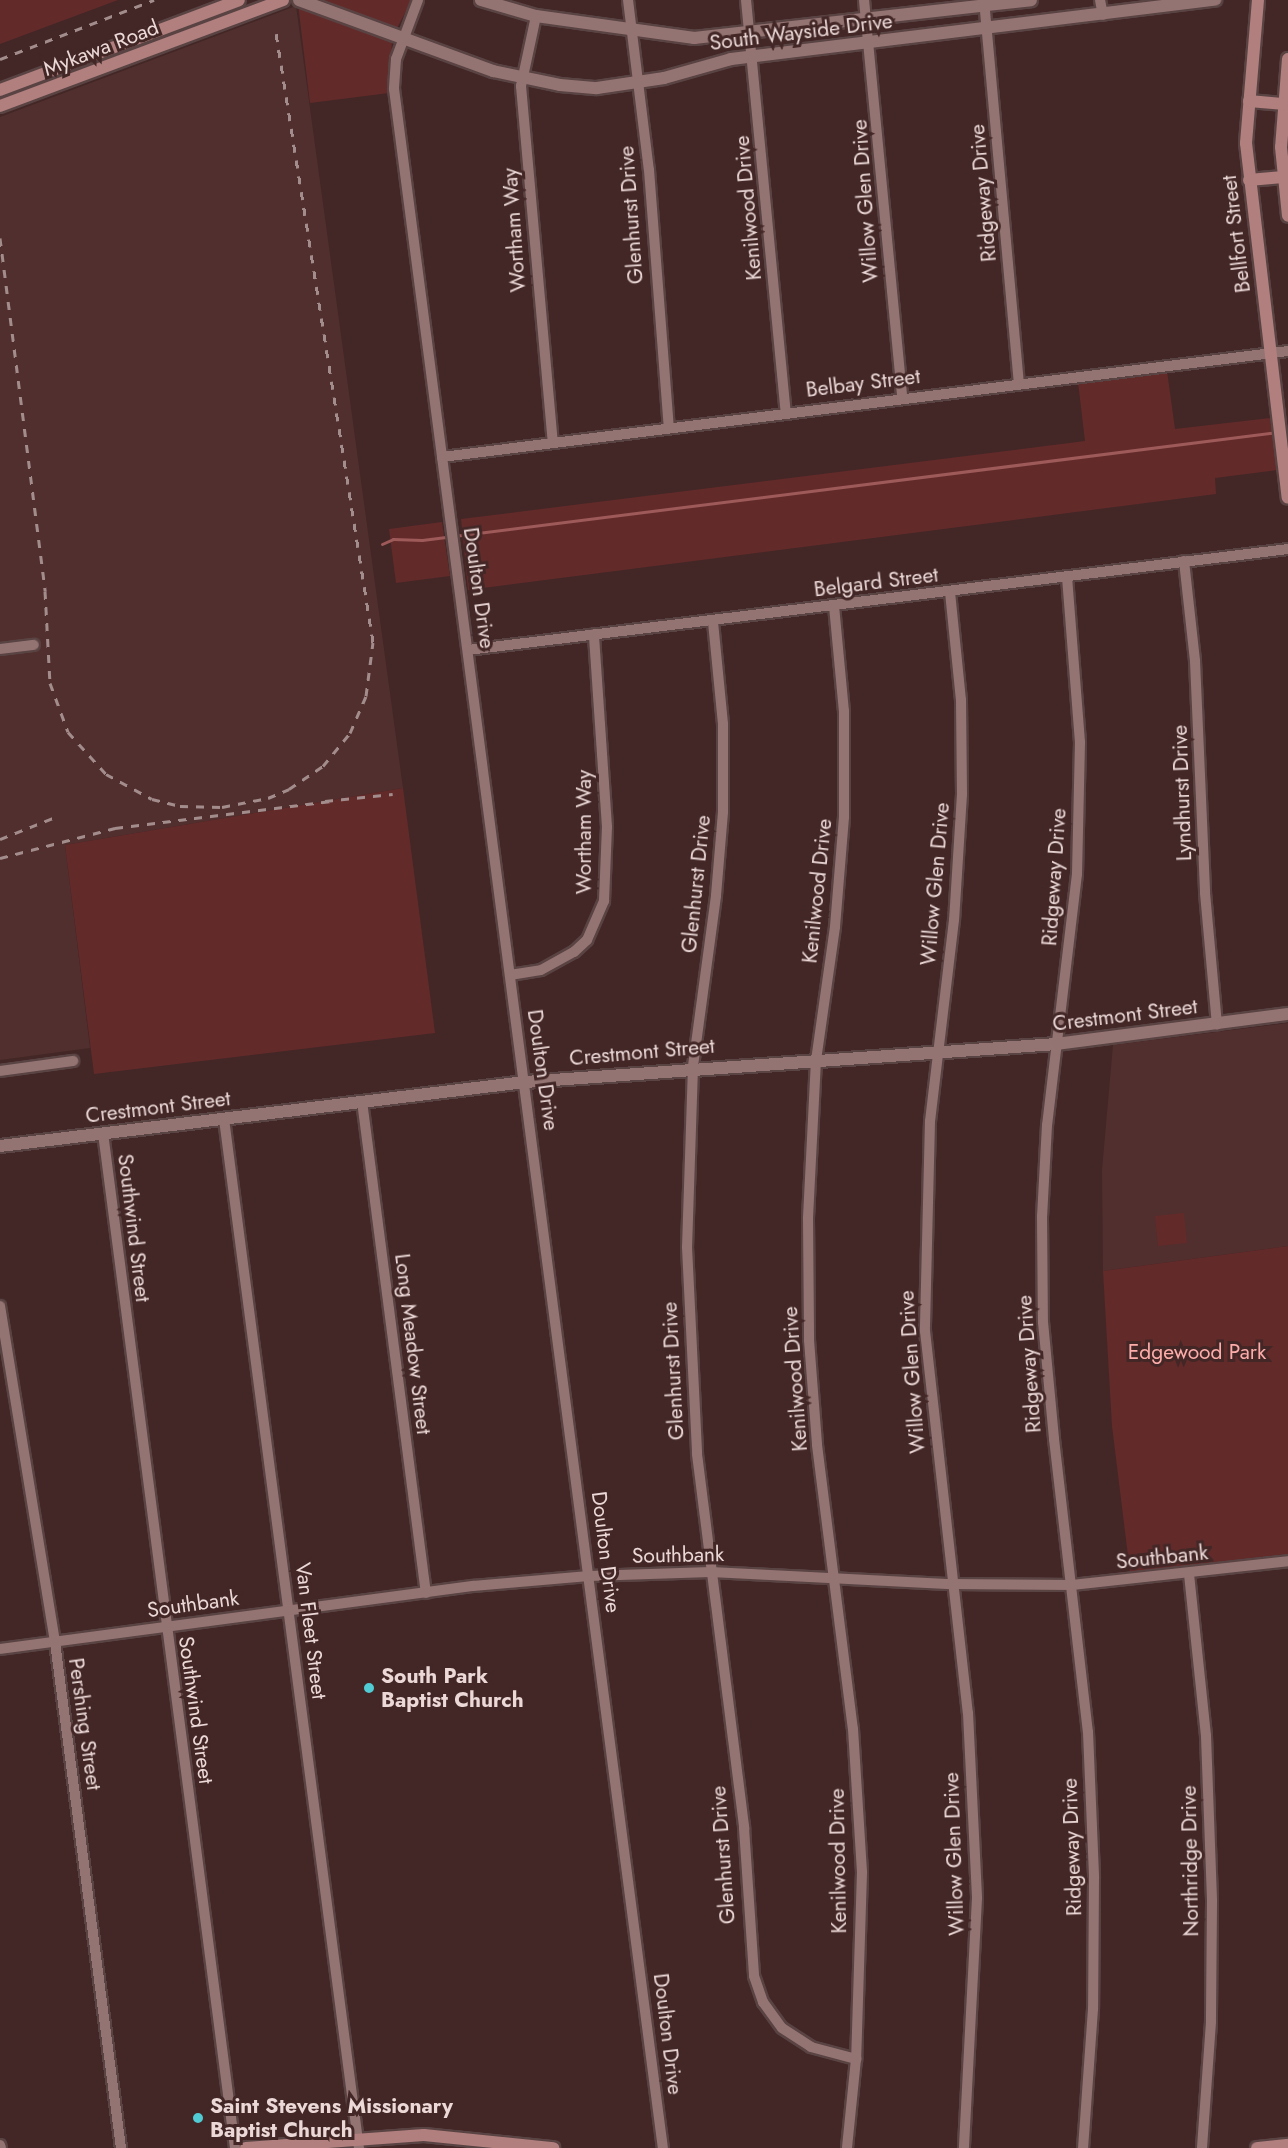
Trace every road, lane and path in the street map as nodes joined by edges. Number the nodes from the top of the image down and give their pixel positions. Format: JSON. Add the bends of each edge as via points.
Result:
{"nodes":[{"id":1,"x":239,"y":0,"type":"edge"},
{"id":2,"x":283,"y":0,"type":"edge"},
{"id":3,"x":299,"y":0,"type":"edge"},
{"id":4,"x":418,"y":0,"type":"edge"},
{"id":5,"x":481,"y":0,"type":"edge"},
{"id":6,"x":628,"y":0,"type":"edge"},
{"id":7,"x":746,"y":0,"type":"edge"},
{"id":8,"x":864,"y":0,"type":"edge"},
{"id":9,"x":1031,"y":0,"type":"edge"},
{"id":10,"x":1100,"y":0,"type":"edge"},
{"id":11,"x":1215,"y":0,"type":"edge"},
{"id":12,"x":1258,"y":0,"type":"edge"},
{"id":13,"x":984,"y":3,"type":"edge"},
{"id":14,"x":320,"y":4,"type":"edge"},
{"id":15,"x":1102,"y":15,"type":"junction"},
{"id":16,"x":536,"y":16,"type":"junction"},
{"id":17,"x":867,"y":20,"type":"junction"},
{"id":18,"x":987,"y":28,"type":"junction"},
{"id":19,"x":632,"y":30,"type":"junction"},
{"id":20,"x":750,"y":34,"type":"junction"},
{"id":21,"x":403,"y":39,"type":"junction"},
{"id":22,"x":870,"y":43,"type":"junction"},
{"id":23,"x":753,"y":56,"type":"junction"},
{"id":24,"x":1288,"y":59,"type":"edge"},
{"id":25,"x":524,"y":79,"type":"junction"},
{"id":26,"x":638,"y":83,"type":"junction"},
{"id":27,"x":0,"y":90,"type":"edge"},
{"id":28,"x":1250,"y":100,"type":"junction"},
{"id":29,"x":1282,"y":104,"type":"junction"},
{"id":30,"x":0,"y":106,"type":"edge"},
{"id":31,"x":1283,"y":177,"type":"junction"},
{"id":32,"x":1249,"y":180,"type":"junction"},
{"id":33,"x":1288,"y":216,"type":"edge"},
{"id":34,"x":1288,"y":351,"type":"edge"},
{"id":35,"x":1270,"y":353,"type":"junction"},
{"id":36,"x":1019,"y":382,"type":"junction"},
{"id":37,"x":902,"y":398,"type":"junction"},
{"id":38,"x":786,"y":413,"type":"junction"},
{"id":39,"x":669,"y":427,"type":"junction"},
{"id":40,"x":554,"y":443,"type":"junction"},
{"id":41,"x":442,"y":457,"type":"junction"},
{"id":42,"x":1288,"y":498,"type":"edge"},
{"id":43,"x":1288,"y":549,"type":"edge"},
{"id":44,"x":1184,"y":561,"type":"junction"},
{"id":45,"x":1068,"y":577,"type":"junction"},
{"id":46,"x":950,"y":592,"type":"junction"},
{"id":47,"x":834,"y":606,"type":"junction"},
{"id":48,"x":713,"y":622,"type":"junction"},
{"id":49,"x":594,"y":634,"type":"junction"},
{"id":50,"x":34,"y":645,"type":"dead end"},
{"id":51,"x":0,"y":649,"type":"edge"},
{"id":52,"x":468,"y":650,"type":"junction"},
{"id":53,"x":510,"y":975,"type":"junction"},
{"id":54,"x":1288,"y":1014,"type":"edge"},
{"id":55,"x":1217,"y":1024,"type":"junction"},
{"id":56,"x":1056,"y":1044,"type":"junction"},
{"id":57,"x":936,"y":1052,"type":"junction"},
{"id":58,"x":816,"y":1060,"type":"junction"},
{"id":59,"x":73,"y":1061,"type":"dead end"},
{"id":60,"x":693,"y":1067,"type":"junction"},
{"id":61,"x":0,"y":1071,"type":"edge"},
{"id":62,"x":525,"y":1082,"type":"junction"},
{"id":63,"x":362,"y":1101,"type":"junction"},
{"id":64,"x":224,"y":1119,"type":"junction"},
{"id":65,"x":103,"y":1133,"type":"junction"},
{"id":66,"x":0,"y":1146,"type":"edge"},
{"id":67,"x":0,"y":1306,"type":"edge"},
{"id":68,"x":1288,"y":1561,"type":"edge"},
{"id":69,"x":711,"y":1572,"type":"junction"},
{"id":70,"x":1189,"y":1574,"type":"junction"},
{"id":71,"x":589,"y":1576,"type":"junction"},
{"id":72,"x":835,"y":1579,"type":"junction"},
{"id":73,"x":952,"y":1584,"type":"junction"},
{"id":74,"x":1072,"y":1585,"type":"junction"},
{"id":75,"x":426,"y":1593,"type":"junction"},
{"id":76,"x":289,"y":1611,"type":"junction"},
{"id":77,"x":166,"y":1627,"type":"junction"},
{"id":78,"x":54,"y":1642,"type":"junction"},
{"id":79,"x":0,"y":1649,"type":"edge"},
{"id":80,"x":856,"y":2059,"type":"junction"},
{"id":81,"x":358,"y":2143,"type":"edge"},
{"id":82,"x":1288,"y":2145,"type":"edge"},
{"id":83,"x":121,"y":2148,"type":"edge"},
{"id":84,"x":235,"y":2148,"type":"edge"},
{"id":85,"x":246,"y":2148,"type":"edge"},
{"id":86,"x":553,"y":2148,"type":"edge"},
{"id":87,"x":663,"y":2148,"type":"edge"},
{"id":88,"x":847,"y":2148,"type":"edge"},
{"id":89,"x":964,"y":2148,"type":"edge"},
{"id":90,"x":1083,"y":2148,"type":"edge"},
{"id":91,"x":1202,"y":2148,"type":"edge"},
{"id":92,"x":1257,"y":2148,"type":"edge"}],
"edges":[{"from":1,"to":27,"type":"main road","name":"Mykawa Road"},
{"from":2,"to":30,"type":"main road","name":"Mykawa Road"},
{"from":3,"to":14,"type":"street","name":"South Wayside Drive"},
{"from":4,"to":21,"type":"street","name":"Doulton Drive"},
{"from":5,"to":16,"type":"street","name":"South Wayside Drive"},
{"from":6,"to":19,"type":"street","name":"Glenhurst Drive"},
{"from":7,"to":20,"type":"street","name":"Kenilwood Drive"},
{"from":8,"to":17,"type":"street","name":"Willow Glen Drive"},
{"from":9,"to":13,"type":"street","name":"South Wayside Drive"},
{"from":10,"to":15,"type":"street"},
{"from":11,"to":15,"type":"street","name":"South Wayside Drive"},
{"from":12,"to":28,"type":"main road","name":"Bellfort Street"},
{"from":13,"to":17,"type":"street","name":"South Wayside Drive"},
{"from":13,"to":18,"type":"street","name":"Ridgeway Drive"},
{"from":14,"to":21,"type":"street","name":"South Wayside Drive"},
{"from":15,"to":18,"type":"street","name":"South Wayside Drive"},
{"from":16,"to":19,"type":"street","name":"South Wayside Drive"},
{"from":16,"to":25,"type":"street","name":"Wortham Way"},
{"from":17,"to":20,"type":"street","name":"South Wayside Drive"},
{"from":17,"to":22,"type":"street","name":"Willow Glen Drive"},
{"from":18,"to":22,"type":"street","name":"South Wayside Drive"},
{"from":18,"to":36,"type":"street","name":"Ridgeway Drive"},
{"from":19,"to":20,"type":"street","name":"South Wayside Drive","via":[[694,38]]},
{"from":19,"to":26,"type":"street","name":"Glenhurst Drive"},
{"from":20,"to":23,"type":"street","name":"Kenilwood Drive"},
{"from":21,"to":25,"type":"street","name":"South Wayside Drive"},
{"from":21,"to":41,"type":"street","name":"Doulton Drive","via":[[394,66],[394,89]]},
{"from":22,"to":23,"type":"street","name":"South Wayside Drive"},
{"from":22,"to":37,"type":"street","name":"Willow Glen Drive"},
{"from":23,"to":26,"type":"street","name":"South Wayside Drive","via":[[708,63]]},
{"from":23,"to":38,"type":"street","name":"Kenilwood Drive"},
{"from":24,"to":29,"type":"main road"},
{"from":25,"to":26,"type":"street","name":"South Wayside Drive","via":[[597,88]]},
{"from":25,"to":40,"type":"street","name":"Wortham Way","via":[[522,95],[541,332]]},
{"from":26,"to":39,"type":"street","name":"Glenhurst Drive"},
{"from":28,"to":29,"type":"main road"},
{"from":28,"to":32,"type":"main road","name":"Bellfort Street"},
{"from":29,"to":31,"type":"main road"},
{"from":31,"to":32,"type":"main road"},
{"from":31,"to":33,"type":"main road"},
{"from":32,"to":35,"type":"main road","name":"Bellfort Street"},
{"from":34,"to":35,"type":"street","name":"Belbay Street"},
{"from":35,"to":36,"type":"street","name":"Belbay Street"},
{"from":35,"to":42,"type":"main road","name":"Bellfort Street"},
{"from":36,"to":37,"type":"street","name":"Belbay Street"},
{"from":37,"to":38,"type":"street","name":"Belbay Street"},
{"from":38,"to":39,"type":"street","name":"Belbay Street"},
{"from":39,"to":40,"type":"street","name":"Belbay Street"},
{"from":40,"to":41,"type":"street","name":"Belbay Street"},
{"from":41,"to":52,"type":"street","name":"Doulton Drive"},
{"from":43,"to":44,"type":"street","name":"Belgard Street"},
{"from":44,"to":45,"type":"street","name":"Belgard Street"},
{"from":44,"to":55,"type":"street","name":"Lyndhurst Drive","via":[[1196,673],[1205,893]]},
{"from":45,"to":46,"type":"street","name":"Belgard Street"},
{"from":45,"to":56,"type":"street","name":"Ridgeway Drive","via":[[1080,783],[1076,885]]},
{"from":46,"to":47,"type":"street","name":"Belgard Street"},
{"from":46,"to":57,"type":"street","name":"Willow Glen Drive","via":[[961,700],[962,794],[954,920]]},
{"from":47,"to":48,"type":"street","name":"Belgard Street"},
{"from":47,"to":58,"type":"street","name":"Kenilwood Drive","via":[[844,711],[844,818],[835,927]]},
{"from":48,"to":49,"type":"street","name":"Belgard Street"},
{"from":48,"to":60,"type":"street","name":"Glenhurst Drive","via":[[723,724],[723,812]]},
{"from":49,"to":52,"type":"street","name":"Belgard Street"},
{"from":49,"to":53,"type":"street","name":"Wortham Way","via":[[605,792],[604,901],[587,940],[574,952],[541,970]]},
{"from":50,"to":51,"type":"street"},
{"from":52,"to":53,"type":"street","name":"Doulton Drive"},
{"from":53,"to":62,"type":"street","name":"Doulton Drive"},
{"from":54,"to":55,"type":"street","name":"Crestmont Street"},
{"from":55,"to":56,"type":"street","name":"Crestmont Street"},
{"from":56,"to":57,"type":"street","name":"Crestmont Street"},
{"from":56,"to":74,"type":"street","name":"Ridgeway Drive","via":[[1042,1216],[1043,1322]]},
{"from":57,"to":58,"type":"street","name":"Crestmont Street"},
{"from":57,"to":73,"type":"street","name":"Willow Glen Drive","via":[[925,1331]]},
{"from":58,"to":60,"type":"street","name":"Crestmont Street"},
{"from":58,"to":72,"type":"street","name":"Kenilwood Drive","via":[[808,1218],[809,1340]]},
{"from":59,"to":61,"type":"street"},
{"from":60,"to":62,"type":"street","name":"Crestmont Street"},
{"from":60,"to":69,"type":"street","name":"Glenhurst Drive","via":[[687,1247],[689,1348]]},
{"from":62,"to":63,"type":"street","name":"Crestmont Street"},
{"from":62,"to":71,"type":"street","name":"Doulton Drive"},
{"from":63,"to":64,"type":"street","name":"Crestmont Street"},
{"from":63,"to":75,"type":"street","name":"Long Meadow Street"},
{"from":64,"to":65,"type":"street","name":"Crestmont Street"},
{"from":64,"to":76,"type":"street","name":"Van Fleet Street"},
{"from":65,"to":66,"type":"street","name":"Crestmont Street"},
{"from":65,"to":77,"type":"street","name":"Southwind Street"},
{"from":67,"to":78,"type":"street","name":"Pershing Street"},
{"from":68,"to":70,"type":"street","name":"Southbank"},
{"from":69,"to":71,"type":"street","name":"Southbank"},
{"from":69,"to":72,"type":"street","name":"Southbank"},
{"from":69,"to":80,"type":"street","name":"Glenhurst Drive","via":[[744,1828],[754,1976],[763,2002],[782,2028],[811,2047]]},
{"from":70,"to":74,"type":"street","name":"Southbank"},
{"from":70,"to":91,"type":"street","name":"Northridge Drive","via":[[1206,1736],[1212,1901],[1211,2022]]},
{"from":71,"to":75,"type":"street","name":"Southbank"},
{"from":71,"to":87,"type":"street","name":"Doulton Drive"},
{"from":72,"to":73,"type":"street","name":"Southbank"},
{"from":72,"to":80,"type":"street","name":"Kenilwood Drive","via":[[854,1729],[862,1872]]},
{"from":73,"to":74,"type":"street","name":"Southbank"},
{"from":73,"to":89,"type":"street","name":"Willow Glen Drive","via":[[968,1713],[977,1898]]},
{"from":74,"to":90,"type":"street","name":"Ridgeway Drive","via":[[1088,1732],[1094,1878],[1093,2009]]},
{"from":75,"to":76,"type":"street","name":"Southbank"},
{"from":76,"to":77,"type":"street","name":"Southbank"},
{"from":76,"to":81,"type":"street","name":"Van Fleet Street"},
{"from":77,"to":78,"type":"street","name":"Southbank"},
{"from":77,"to":84,"type":"street","name":"Southwind Street"},
{"from":78,"to":79,"type":"street","name":"Southbank"},
{"from":78,"to":83,"type":"street","name":"Pershing Street"},
{"from":80,"to":88,"type":"street","name":"Kenilwood Drive"},
{"from":81,"to":85,"type":"main road"},
{"from":81,"to":86,"type":"main road","via":[[437,2135]]},
{"from":82,"to":92,"type":"main road"}]}
